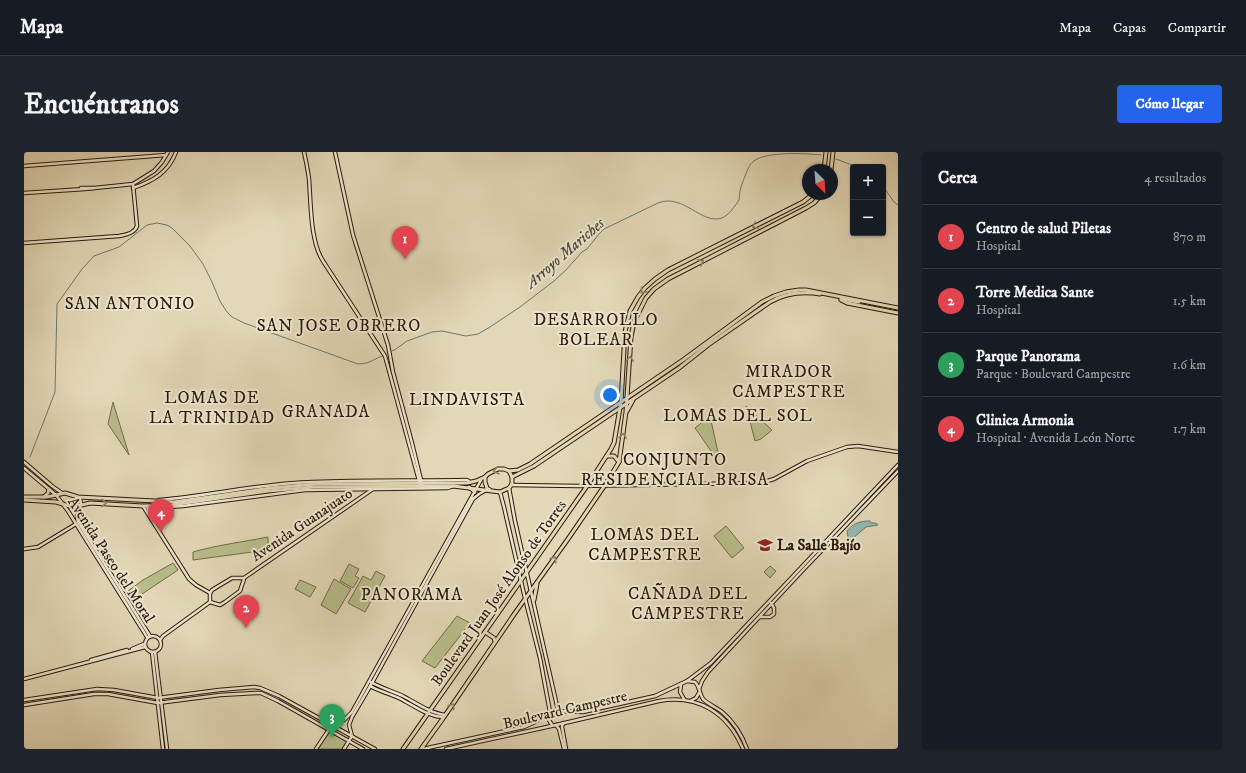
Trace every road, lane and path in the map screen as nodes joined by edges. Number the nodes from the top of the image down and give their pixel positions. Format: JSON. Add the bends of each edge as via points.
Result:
{"nodes":[{"id":1,"x":176,"y":152,"type":"edge"},
{"id":2,"x":304,"y":152,"type":"edge"},
{"id":3,"x":335,"y":152,"type":"edge"},
{"id":4,"x":826,"y":152,"type":"edge"},
{"id":5,"x":833,"y":152,"type":"edge"},
{"id":6,"x":167,"y":153,"type":"edge"},
{"id":7,"x":825,"y":164,"type":"edge"},
{"id":8,"x":832,"y":164,"type":"edge"},
{"id":9,"x":24,"y":166,"type":"edge"},
{"id":10,"x":133,"y":184,"type":"junction"},
{"id":11,"x":133,"y":188,"type":"junction"},
{"id":12,"x":24,"y":193,"type":"edge"},
{"id":13,"x":806,"y":200,"type":"edge"},
{"id":14,"x":817,"y":200,"type":"edge"},
{"id":15,"x":803,"y":202,"type":"junction"},
{"id":16,"x":806,"y":208,"type":"junction"},
{"id":17,"x":777,"y":215,"type":"junction"},
{"id":18,"x":780,"y":222,"type":"junction"},
{"id":19,"x":24,"y":243,"type":"edge"},
{"id":20,"x":839,"y":298,"type":"junction"},
{"id":21,"x":898,"y":309,"type":"edge"},
{"id":22,"x":898,"y":313,"type":"edge"},
{"id":23,"x":389,"y":347,"type":"junction"},
{"id":24,"x":382,"y":350,"type":"junction"},
{"id":25,"x":386,"y":357,"type":"junction"},
{"id":26,"x":390,"y":357,"type":"junction"},
{"id":27,"x":628,"y":389,"type":"junction"},
{"id":28,"x":638,"y":390,"type":"junction"},
{"id":29,"x":627,"y":398,"type":"junction"},
{"id":30,"x":633,"y":398,"type":"junction"},
{"id":31,"x":621,"y":402,"type":"junction"},
{"id":32,"x":627,"y":402,"type":"junction"},
{"id":33,"x":620,"y":407,"type":"junction"},
{"id":34,"x":626,"y":412,"type":"junction"},
{"id":35,"x":611,"y":413,"type":"junction"},
{"id":36,"x":618,"y":417,"type":"junction"},
{"id":37,"x":898,"y":452,"type":"edge"},
{"id":38,"x":607,"y":456,"type":"junction"},
{"id":39,"x":24,"y":462,"type":"edge"},
{"id":40,"x":619,"y":462,"type":"junction"},
{"id":41,"x":898,"y":464,"type":"edge"},
{"id":42,"x":24,"y":468,"type":"edge"},
{"id":43,"x":898,"y":470,"type":"edge"},
{"id":44,"x":509,"y":471,"type":"junction"},
{"id":45,"x":485,"y":477,"type":"junction"},
{"id":46,"x":512,"y":477,"type":"junction"},
{"id":47,"x":481,"y":480,"type":"junction"},
{"id":48,"x":384,"y":481,"type":"junction"},
{"id":49,"x":345,"y":482,"type":"junction"},
{"id":50,"x":301,"y":483,"type":"junction"},
{"id":51,"x":352,"y":484,"type":"junction"},
{"id":52,"x":381,"y":484,"type":"junction"},
{"id":53,"x":421,"y":484,"type":"junction"},
{"id":54,"x":605,"y":485,"type":"junction"},
{"id":55,"x":296,"y":486,"type":"junction"},
{"id":56,"x":377,"y":486,"type":"junction"},
{"id":57,"x":510,"y":486,"type":"junction"},
{"id":58,"x":587,"y":486,"type":"junction"},
{"id":59,"x":302,"y":487,"type":"junction"},
{"id":60,"x":469,"y":487,"type":"junction"},
{"id":61,"x":477,"y":488,"type":"junction"},
{"id":62,"x":49,"y":489,"type":"junction"},
{"id":63,"x":373,"y":489,"type":"junction"},
{"id":64,"x":298,"y":490,"type":"junction"},
{"id":65,"x":488,"y":490,"type":"junction"},
{"id":66,"x":475,"y":492,"type":"junction"},
{"id":67,"x":500,"y":492,"type":"junction"},
{"id":68,"x":63,"y":493,"type":"junction"},
{"id":69,"x":211,"y":494,"type":"junction"},
{"id":70,"x":56,"y":495,"type":"junction"},
{"id":71,"x":253,"y":495,"type":"junction"},
{"id":72,"x":24,"y":497,"type":"edge"},
{"id":73,"x":44,"y":497,"type":"junction"},
{"id":74,"x":78,"y":497,"type":"junction"},
{"id":75,"x":203,"y":498,"type":"junction"},
{"id":76,"x":24,"y":500,"type":"edge"},
{"id":77,"x":138,"y":500,"type":"junction"},
{"id":78,"x":157,"y":501,"type":"junction"},
{"id":79,"x":197,"y":502,"type":"junction"},
{"id":80,"x":64,"y":505,"type":"junction"},
{"id":81,"x":80,"y":505,"type":"junction"},
{"id":82,"x":128,"y":505,"type":"junction"},
{"id":83,"x":149,"y":505,"type":"junction"},
{"id":84,"x":190,"y":505,"type":"junction"},
{"id":85,"x":143,"y":506,"type":"junction"},
{"id":86,"x":152,"y":521,"type":"junction"},
{"id":87,"x":76,"y":524,"type":"junction"},
{"id":88,"x":24,"y":549,"type":"edge"},
{"id":89,"x":527,"y":572,"type":"junction"},
{"id":90,"x":235,"y":578,"type":"junction"},
{"id":91,"x":244,"y":578,"type":"junction"},
{"id":92,"x":521,"y":581,"type":"junction"},
{"id":93,"x":538,"y":582,"type":"junction"},
{"id":94,"x":242,"y":587,"type":"junction"},
{"id":95,"x":531,"y":591,"type":"junction"},
{"id":96,"x":210,"y":593,"type":"junction"},
{"id":97,"x":525,"y":599,"type":"junction"},
{"id":98,"x":534,"y":600,"type":"junction"},
{"id":99,"x":768,"y":601,"type":"junction"},
{"id":100,"x":210,"y":602,"type":"junction"},
{"id":101,"x":218,"y":604,"type":"junction"},
{"id":102,"x":772,"y":604,"type":"junction"},
{"id":103,"x":760,"y":617,"type":"junction"},
{"id":104,"x":485,"y":632,"type":"junction"},
{"id":105,"x":149,"y":636,"type":"junction"},
{"id":106,"x":163,"y":636,"type":"junction"},
{"id":107,"x":158,"y":637,"type":"junction"},
{"id":108,"x":160,"y":640,"type":"junction"},
{"id":109,"x":495,"y":641,"type":"junction"},
{"id":110,"x":145,"y":645,"type":"junction"},
{"id":111,"x":154,"y":652,"type":"junction"},
{"id":112,"x":24,"y":679,"type":"edge"},
{"id":113,"x":687,"y":680,"type":"junction"},
{"id":114,"x":681,"y":683,"type":"junction"},
{"id":115,"x":370,"y":684,"type":"junction"},
{"id":116,"x":84,"y":690,"type":"junction"},
{"id":117,"x":699,"y":690,"type":"junction"},
{"id":118,"x":87,"y":695,"type":"junction"},
{"id":119,"x":159,"y":698,"type":"junction"},
{"id":120,"x":24,"y":700,"type":"edge"},
{"id":121,"x":684,"y":700,"type":"junction"},
{"id":122,"x":690,"y":701,"type":"junction"},
{"id":123,"x":160,"y":703,"type":"junction"},
{"id":124,"x":24,"y":704,"type":"edge"},
{"id":125,"x":561,"y":711,"type":"junction"},
{"id":126,"x":430,"y":713,"type":"junction"},
{"id":127,"x":549,"y":713,"type":"junction"},
{"id":128,"x":572,"y":715,"type":"junction"},
{"id":129,"x":445,"y":716,"type":"junction"},
{"id":130,"x":572,"y":721,"type":"junction"},
{"id":131,"x":563,"y":723,"type":"junction"},
{"id":132,"x":332,"y":725,"type":"junction"},
{"id":133,"x":554,"y":725,"type":"junction"},
{"id":134,"x":329,"y":730,"type":"junction"},
{"id":135,"x":509,"y":730,"type":"junction"},
{"id":136,"x":510,"y":734,"type":"junction"},
{"id":137,"x":352,"y":736,"type":"junction"},
{"id":138,"x":349,"y":741,"type":"junction"},
{"id":139,"x":165,"y":749,"type":"edge"},
{"id":140,"x":316,"y":749,"type":"edge"},
{"id":141,"x":344,"y":749,"type":"edge"},
{"id":142,"x":363,"y":749,"type":"edge"},
{"id":143,"x":375,"y":749,"type":"edge"},
{"id":144,"x":403,"y":749,"type":"edge"},
{"id":145,"x":422,"y":749,"type":"edge"},
{"id":146,"x":446,"y":749,"type":"edge"},
{"id":147,"x":565,"y":749,"type":"edge"},
{"id":148,"x":743,"y":749,"type":"edge"},
{"id":149,"x":747,"y":749,"type":"edge"}],
"edges":[{"from":1,"to":11,"type":"street","via":[[172,162],[160,174],[149,182]]},
{"from":2,"to":24,"type":"street","via":[[318,252]]},
{"from":3,"to":23,"type":"street","via":[[357,250]]},
{"from":4,"to":7,"type":"main road"},
{"from":5,"to":8,"type":"main road"},
{"from":6,"to":9,"type":"street"},
{"from":6,"to":10,"type":"street","via":[[154,171]]},
{"from":10,"to":11,"type":"street"},
{"from":10,"to":12,"type":"street"},
{"from":11,"to":19,"type":"street","via":[[137,226],[131,232],[119,236]]},
{"from":13,"to":15,"type":"main road","name":"Boulevard Juan José Alonso de Torres"},
{"from":14,"to":16,"type":"main road","name":"Boulevard Juan José Alonso de Torres"},
{"from":15,"to":16,"type":"main road"},
{"from":15,"to":17,"type":"main road","name":"Boulevard Juan José Alonso de Torres"},
{"from":16,"to":18,"type":"main road","name":"Boulevard Juan José Alonso de Torres"},
{"from":17,"to":18,"type":"main road"},
{"from":17,"to":31,"type":"main road","name":"Boulevard Juan José Alonso de Torres","one_way":true,"via":[[668,270],[641,292],[626,324]]},
{"from":27,"to":18,"type":"main road","name":"Boulevard Juan José Alonso de Torres","one_way":true,"via":[[633,327],[639,310],[651,292],[668,279]]},
{"from":20,"to":21,"type":"main road"},
{"from":20,"to":22,"type":"main road","via":[[844,302]]},
{"from":20,"to":30,"type":"main road","via":[[802,292],[773,300]]},
{"from":21,"to":28,"type":"main road","via":[[806,290],[778,294],[762,302]]},
{"from":23,"to":24,"type":"street"},
{"from":23,"to":26,"type":"street"},
{"from":24,"to":25,"type":"street"},
{"from":25,"to":26,"type":"street"},
{"from":25,"to":53,"type":"street"},
{"from":26,"to":53,"type":"street"},
{"from":27,"to":28,"type":"main road"},
{"from":27,"to":29,"type":"main road","name":"Boulevard Juan José Alonso de Torres"},
{"from":28,"to":29,"type":"main road"},
{"from":29,"to":31,"type":"main road"},
{"from":29,"to":32,"type":"main road","name":"Boulevard Juan José Alonso de Torres"},
{"from":30,"to":32,"type":"main road"},
{"from":30,"to":34,"type":"main road"},
{"from":31,"to":33,"type":"main road","name":"Boulevard Juan José Alonso de Torres"},
{"from":31,"to":44,"type":"main road","via":[[530,464]]},
{"from":32,"to":33,"type":"main road"},
{"from":32,"to":34,"type":"main road","name":"Boulevard Juan José Alonso de Torres"},
{"from":33,"to":35,"type":"main road"},
{"from":33,"to":36,"type":"main road","name":"Boulevard Juan José Alonso de Torres"},
{"from":40,"to":34,"type":"main road","name":"Boulevard Juan José Alonso de Torres","one_way":true},
{"from":35,"to":36,"type":"main road"},
{"from":35,"to":46,"type":"main road","via":[[534,466]]},
{"from":36,"to":38,"type":"main road","name":"Boulevard Juan José Alonso de Torres","via":[[614,443]]},
{"from":37,"to":54,"type":"street","via":[[852,446],[818,456],[774,479],[761,482]]},
{"from":38,"to":40,"type":"main road","via":[[614,456]]},
{"from":38,"to":58,"type":"main road","name":"Boulevard Juan José Alonso de Torres"},
{"from":39,"to":68,"type":"street"},
{"from":40,"to":54,"type":"main road","name":"Boulevard Juan José Alonso de Torres"},
{"from":41,"to":99,"type":"street","name":"Boulevard Campestre"},
{"from":42,"to":62,"type":"street","name":"Avenida Paseo del Moral"},
{"from":43,"to":102,"type":"street"},
{"from":44,"to":45,"type":"main road","one_way":true,"via":[[495,470]]},
{"from":44,"to":46,"type":"main road"},
{"from":45,"to":47,"type":"main road"},
{"from":45,"to":65,"type":"main road"},
{"from":46,"to":57,"type":"main road"},
{"from":47,"to":53,"type":"main road"},
{"from":47,"to":61,"type":"street"},
{"from":48,"to":49,"type":"street"},
{"from":48,"to":52,"type":"street","name":"Avenida Guanajuato"},
{"from":48,"to":53,"type":"street"},
{"from":49,"to":50,"type":"street"},
{"from":49,"to":51,"type":"main road"},
{"from":50,"to":55,"type":"main road"},
{"from":50,"to":69,"type":"street"},
{"from":51,"to":52,"type":"main road"},
{"from":51,"to":55,"type":"main road"},
{"from":52,"to":53,"type":"main road"},
{"from":52,"to":56,"type":"street","name":"Avenida Guanajuato"},
{"from":53,"to":56,"type":"main road"},
{"from":53,"to":60,"type":"main road"},
{"from":53,"to":63,"type":"street"},
{"from":54,"to":58,"type":"street"},
{"from":93,"to":54,"type":"main road","name":"Boulevard Juan José Alonso de Torres","one_way":true},
{"from":55,"to":75,"type":"main road"},
{"from":56,"to":59,"type":"main road"},
{"from":56,"to":63,"type":"street","name":"Avenida Guanajuato"},
{"from":57,"to":58,"type":"street"},
{"from":57,"to":67,"type":"main road"},
{"from":57,"to":89,"type":"street"},
{"from":58,"to":89,"type":"main road","name":"Boulevard Juan José Alonso de Torres"},
{"from":59,"to":64,"type":"main road"},
{"from":59,"to":71,"type":"main road"},
{"from":60,"to":61,"type":"main road"},
{"from":60,"to":66,"type":"main road"},
{"from":61,"to":65,"type":"main road"},
{"from":61,"to":66,"type":"street"},
{"from":62,"to":70,"type":"street","name":"Avenida Paseo del Moral"},
{"from":62,"to":73,"type":"main road"},
{"from":63,"to":64,"type":"street"},
{"from":63,"to":91,"type":"street","name":"Avenida Guanajuato"},
{"from":64,"to":71,"type":"street"},
{"from":65,"to":67,"type":"main road"},
{"from":65,"to":115,"type":"street","via":[[473,499]]},
{"from":66,"to":115,"type":"street"},
{"from":67,"to":92,"type":"street"},
{"from":68,"to":70,"type":"main road"},
{"from":68,"to":74,"type":"main road"},
{"from":69,"to":75,"type":"main road"},
{"from":69,"to":78,"type":"street"},
{"from":70,"to":73,"type":"main road"},
{"from":70,"to":80,"type":"street","name":"Avenida Paseo del Moral"},
{"from":71,"to":79,"type":"main road"},
{"from":71,"to":84,"type":"street"},
{"from":72,"to":73,"type":"main road"},
{"from":74,"to":77,"type":"main road"},
{"from":74,"to":81,"type":"street","name":"Avenida Paseo del Moral"},
{"from":75,"to":78,"type":"main road","via":[[174,502]]},
{"from":76,"to":80,"type":"main road"},
{"from":77,"to":78,"type":"main road"},
{"from":77,"to":82,"type":"main road"},
{"from":77,"to":83,"type":"main road"},
{"from":79,"to":83,"type":"main road"},
{"from":79,"to":84,"type":"main road"},
{"from":80,"to":81,"type":"main road"},
{"from":80,"to":87,"type":"street","name":"Avenida Paseo del Moral"},
{"from":81,"to":82,"type":"main road","one_way":true},
{"from":81,"to":105,"type":"street","name":"Avenida Paseo del Moral","via":[[78,522]]},
{"from":82,"to":85,"type":"main road"},
{"from":83,"to":84,"type":"street"},
{"from":83,"to":85,"type":"main road"},
{"from":83,"to":86,"type":"street"},
{"from":85,"to":86,"type":"street"},
{"from":86,"to":96,"type":"street","via":[[189,579]]},
{"from":87,"to":88,"type":"street","via":[[36,547]]},
{"from":87,"to":105,"type":"street","name":"Avenida Paseo del Moral"},
{"from":89,"to":92,"type":"main road","name":"Boulevard Juan José Alonso de Torres"},
{"from":89,"to":95,"type":"street"},
{"from":90,"to":91,"type":"street","name":"Avenida Guanajuato"},
{"from":90,"to":94,"type":"street"},
{"from":90,"to":96,"type":"street","name":"Avenida Guanajuato","via":[[229,579]]},
{"from":91,"to":94,"type":"street","name":"Avenida Guanajuato"},
{"from":92,"to":97,"type":"street"},
{"from":92,"to":104,"type":"main road","name":"Boulevard Juan José Alonso de Torres"},
{"from":93,"to":95,"type":"main road","name":"Boulevard Juan José Alonso de Torres"},
{"from":93,"to":98,"type":"main road"},
{"from":94,"to":101,"type":"street","via":[[225,602]]},
{"from":95,"to":97,"type":"main road","name":"Boulevard Juan José Alonso de Torres"},
{"from":95,"to":98,"type":"street"},
{"from":96,"to":100,"type":"street"},
{"from":96,"to":101,"type":"street"},
{"from":97,"to":109,"type":"main road","name":"Boulevard Juan José Alonso de Torres"},
{"from":97,"to":127,"type":"street","via":[[540,658]]},
{"from":98,"to":125,"type":"street","via":[[557,706]]},
{"from":99,"to":102,"type":"street"},
{"from":99,"to":113,"type":"street","name":"Boulevard Campestre","via":[[711,662]]},
{"from":100,"to":101,"type":"street"},
{"from":100,"to":106,"type":"street"},
{"from":102,"to":103,"type":"street"},
{"from":102,"to":103,"type":"street","via":[[775,610],[773,615]]},
{"from":103,"to":117,"type":"street","via":[[708,672]]},
{"from":104,"to":109,"type":"main road"},
{"from":104,"to":126,"type":"main road","name":"Boulevard Juan José Alonso de Torres"},
{"from":105,"to":107,"type":"street"},
{"from":105,"to":110,"type":"street"},
{"from":106,"to":107,"type":"street"},
{"from":106,"to":108,"type":"street"},
{"from":107,"to":108,"type":"street"},
{"from":108,"to":111,"type":"street","via":[[160,647]]},
{"from":129,"to":109,"type":"main road","name":"Boulevard Juan José Alonso de Torres","one_way":true},
{"from":110,"to":111,"type":"street","via":[[148,650]]},
{"from":110,"to":112,"type":"street"},
{"from":111,"to":119,"type":"street"},
{"from":113,"to":114,"type":"street","name":"Boulevard Campestre"},
{"from":113,"to":117,"type":"street","via":[[695,682]]},
{"from":114,"to":121,"type":"street","via":[[680,692]]},
{"from":114,"to":128,"type":"street","name":"Boulevard Campestre","via":[[655,696]]},
{"from":115,"to":126,"type":"street","via":[[401,696]]},
{"from":115,"to":132,"type":"street","via":[[347,718]]},
{"from":115,"to":137,"type":"street","via":[[350,720],[349,729]]},
{"from":116,"to":118,"type":"street"},
{"from":116,"to":119,"type":"street","via":[[106,689]]},
{"from":116,"to":120,"type":"street"},
{"from":117,"to":122,"type":"street","via":[[696,698]]},
{"from":117,"to":149,"type":"street","via":[[704,700],[732,722]]},
{"from":118,"to":123,"type":"street","via":[[108,694]]},
{"from":118,"to":124,"type":"street"},
{"from":119,"to":123,"type":"street"},
{"from":119,"to":132,"type":"street","via":[[254,687],[279,696]]},
{"from":121,"to":122,"type":"street","name":"Boulevard Campestre"},
{"from":121,"to":130,"type":"street","name":"Boulevard Campestre","via":[[659,700]]},
{"from":122,"to":148,"type":"street","name":"Boulevard Campestre","via":[[708,707],[724,719],[734,731]]},
{"from":123,"to":134,"type":"street","via":[[256,692],[270,697]]},
{"from":123,"to":139,"type":"street"},
{"from":125,"to":127,"type":"street","name":"Boulevard Campestre"},
{"from":125,"to":128,"type":"street","name":"Boulevard Campestre"},
{"from":126,"to":129,"type":"street"},
{"from":126,"to":144,"type":"main road","name":"Boulevard Juan José Alonso de Torres"},
{"from":127,"to":133,"type":"street","via":[[549,720]]},
{"from":127,"to":135,"type":"street","name":"Boulevard Campestre","via":[[530,725]]},
{"from":128,"to":130,"type":"street"},
{"from":129,"to":145,"type":"main road","name":"Boulevard Juan José Alonso de Torres"},
{"from":130,"to":131,"type":"street","name":"Boulevard Campestre"},
{"from":131,"to":133,"type":"street","name":"Boulevard Campestre"},
{"from":131,"to":147,"type":"street"},
{"from":132,"to":134,"type":"street"},
{"from":132,"to":137,"type":"street"},
{"from":133,"to":136,"type":"street","name":"Boulevard Campestre"},
{"from":133,"to":147,"type":"street","via":[[560,729]]},
{"from":134,"to":138,"type":"street"},
{"from":134,"to":140,"type":"street"},
{"from":135,"to":136,"type":"street"},
{"from":135,"to":145,"type":"street","name":"Boulevard Campestre"},
{"from":136,"to":146,"type":"street","name":"Boulevard Campestre"},
{"from":137,"to":138,"type":"street"},
{"from":137,"to":143,"type":"street"},
{"from":138,"to":141,"type":"street"},
{"from":138,"to":142,"type":"street"}]}
